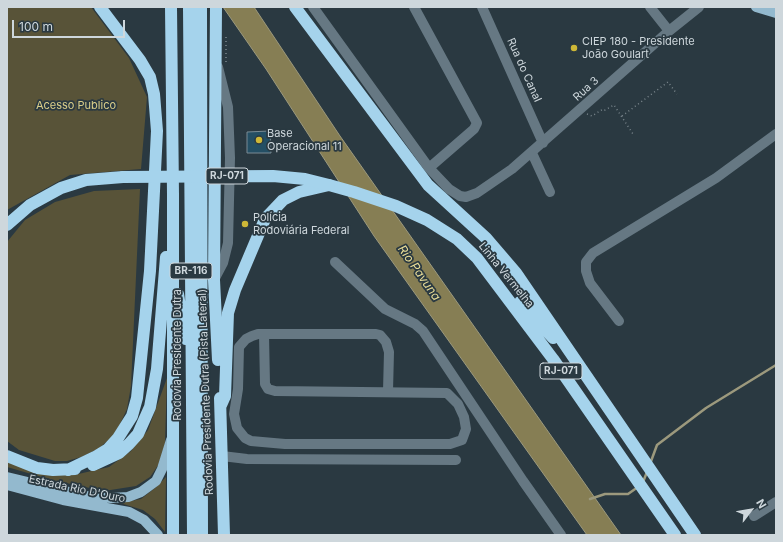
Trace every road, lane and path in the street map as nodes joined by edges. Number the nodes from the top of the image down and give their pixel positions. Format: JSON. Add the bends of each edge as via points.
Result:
{"nodes":[{"id":1,"x":100,"y":7,"type":"edge"},
{"id":2,"x":171,"y":7,"type":"edge"},
{"id":3,"x":189,"y":7,"type":"edge"},
{"id":4,"x":202,"y":7,"type":"edge"},
{"id":5,"x":295,"y":7,"type":"edge"},
{"id":6,"x":313,"y":7,"type":"edge"},
{"id":7,"x":414,"y":7,"type":"edge"},
{"id":8,"x":482,"y":7,"type":"edge"},
{"id":9,"x":650,"y":7,"type":"edge"},
{"id":10,"x":699,"y":7,"type":"edge"},
{"id":11,"x":756,"y":7,"type":"edge"},
{"id":12,"x":216,"y":10,"type":"edge"},
{"id":13,"x":776,"y":13,"type":"edge"},
{"id":14,"x":669,"y":31,"type":"junction"},
{"id":15,"x":226,"y":37,"type":"dead end"},
{"id":16,"x":222,"y":64,"type":"junction"},
{"id":17,"x":677,"y":94,"type":"dead end"},
{"id":18,"x":579,"y":111,"type":"junction"},
{"id":19,"x":622,"y":116,"type":"junction"},
{"id":20,"x":633,"y":134,"type":"dead end"},
{"id":21,"x":776,"y":134,"type":"edge"},
{"id":22,"x":544,"y":143,"type":"junction"},
{"id":23,"x":532,"y":152,"type":"junction"},
{"id":24,"x":429,"y":168,"type":"junction"},
{"id":25,"x":329,"y":185,"type":"junction"},
{"id":26,"x":550,"y":192,"type":"dead end"},
{"id":27,"x":173,"y":195,"type":"junction"},
{"id":28,"x":7,"y":225,"type":"edge"},
{"id":29,"x":335,"y":262,"type":"dead end"},
{"id":30,"x":490,"y":274,"type":"junction"},
{"id":31,"x":173,"y":280,"type":"junction"},
{"id":32,"x":619,"y":321,"type":"dead end"},
{"id":33,"x":264,"y":334,"type":"junction"},
{"id":34,"x":578,"y":364,"type":"junction"},
{"id":35,"x":388,"y":391,"type":"junction"},
{"id":36,"x":221,"y":410,"type":"junction"},
{"id":37,"x":234,"y":414,"type":"junction"},
{"id":38,"x":173,"y":431,"type":"junction"},
{"id":39,"x":7,"y":456,"type":"edge"},
{"id":40,"x":222,"y":456,"type":"junction"},
{"id":41,"x":456,"y":460,"type":"dead end"},
{"id":42,"x":68,"y":470,"type":"junction"},
{"id":43,"x":7,"y":477,"type":"edge"},
{"id":44,"x":7,"y":485,"type":"edge"},
{"id":45,"x":192,"y":500,"type":"junction"},
{"id":46,"x":776,"y":502,"type":"edge"},
{"id":47,"x":754,"y":516,"type":"dead end"},
{"id":48,"x":158,"y":535,"type":"edge"},
{"id":49,"x":173,"y":535,"type":"edge"},
{"id":50,"x":193,"y":535,"type":"edge"},
{"id":51,"x":202,"y":535,"type":"edge"},
{"id":52,"x":224,"y":535,"type":"edge"},
{"id":53,"x":561,"y":535,"type":"edge"},
{"id":54,"x":675,"y":535,"type":"edge"},
{"id":55,"x":695,"y":535,"type":"edge"}],
"edges":[{"from":1,"to":42,"type":"highway","via":[[145,68],[154,94],[156,131],[150,271],[138,398],[132,416],[108,449]]},
{"from":2,"to":27,"type":"highway","number":"BR-116"},
{"from":3,"to":45,"type":"highway","name":"Rodovia Presidente Dutra","number":"BR-116"},
{"from":4,"to":51,"type":"highway","number":"BR-116"},
{"from":5,"to":34,"type":"highway","via":[[428,186],[486,238],[516,273]]},
{"from":6,"to":24,"type":"street","name":"Rua 3"},
{"from":7,"to":24,"type":"street","via":[[478,123]]},
{"from":8,"to":22,"type":"street","name":"Rua do Canal"},
{"from":9,"to":14,"type":"street"},
{"from":10,"to":14,"type":"street","name":"Rua 3"},
{"from":11,"to":13,"type":"main road"},
{"from":12,"to":16,"type":"highway","name":"Rodovia Presidente Dutra (Pista Lateral)","number":"BR-116"},
{"from":14,"to":18,"type":"street","name":"Rua 3"},
{"from":15,"to":16,"type":"path"},
{"from":16,"to":36,"type":"highway","name":"Rodovia Presidente Dutra (Pista Lateral)","number":"BR-116","via":[[214,280]]},
{"from":17,"to":19,"type":"path","via":[[668,82]]},
{"from":18,"to":19,"type":"path","via":[[592,116],[614,105]]},
{"from":18,"to":22,"type":"street","name":"Rua 3"},
{"from":19,"to":20,"type":"path"},
{"from":21,"to":32,"type":"street","via":[[716,178],[593,253],[586,262],[590,283]]},
{"from":22,"to":23,"type":"street","name":"Rua 3"},
{"from":23,"to":24,"type":"street","name":"Rua 3","via":[[471,196],[460,196],[449,189]]},
{"from":23,"to":26,"type":"street"},
{"from":25,"to":28,"type":"highway","name":"Linha Vermelha","number":"RJ-071","bridge":true,"via":[[305,179],[273,176],[124,177],[86,180],[61,188],[30,205]]},
{"from":25,"to":30,"type":"highway","name":"Linha Vermelha","number":"RJ-071","via":[[376,199],[427,220],[457,239]]},
{"from":25,"to":36,"type":"highway","via":[[290,195],[270,212],[260,228],[236,290],[227,322],[224,396]]},
{"from":27,"to":31,"type":"highway","number":"BR-116"},
{"from":27,"to":42,"type":"highway","via":[[157,369],[145,421],[138,434],[119,453],[98,463]]},
{"from":29,"to":53,"type":"street","via":[[385,309],[415,324],[423,331]]},
{"from":30,"to":34,"type":"highway","via":[[508,289]]},
{"from":30,"to":54,"type":"highway","name":"Linha Vermelha","number":"RJ-071"},
{"from":31,"to":38,"type":"highway","number":"BR-116"},
{"from":31,"to":45,"type":"highway","via":[[180,306],[186,349],[188,465]]},
{"from":33,"to":35,"type":"street","via":[[380,335],[386,342],[389,352]]},
{"from":33,"to":35,"type":"street","via":[[265,384],[268,389]]},
{"from":33,"to":37,"type":"street","via":[[246,338],[239,347],[238,389]]},
{"from":34,"to":55,"type":"highway","number":"RJ-071"},
{"from":35,"to":37,"type":"street","via":[[447,393],[458,404],[464,417],[465,436],[462,440],[450,444],[257,443],[240,433],[234,422]]},
{"from":36,"to":37,"type":"street"},
{"from":36,"to":40,"type":"highway","name":"Rodovia Presidente Dutra (Pista Lateral)","number":"BR-116"},
{"from":38,"to":43,"type":"main road","name":"Estrada Rio D'Ouro","via":[[160,475],[148,487],[134,495],[111,498],[86,496]]},
{"from":38,"to":49,"type":"highway","number":"BR-116"},
{"from":39,"to":42,"type":"highway","via":[[38,468]]},
{"from":40,"to":41,"type":"street","via":[[247,459]]},
{"from":40,"to":52,"type":"highway","name":"Rodovia Presidente Dutra (Pista Lateral)","number":"BR-116"},
{"from":44,"to":48,"type":"main road","name":"Estrada Rio D'Ouro","via":[[63,500],[129,512],[144,520]]},
{"from":45,"to":50,"type":"highway","name":"Rodovia Presidente Dutra","number":"BR-116"},
{"from":46,"to":47,"type":"street"}]}
